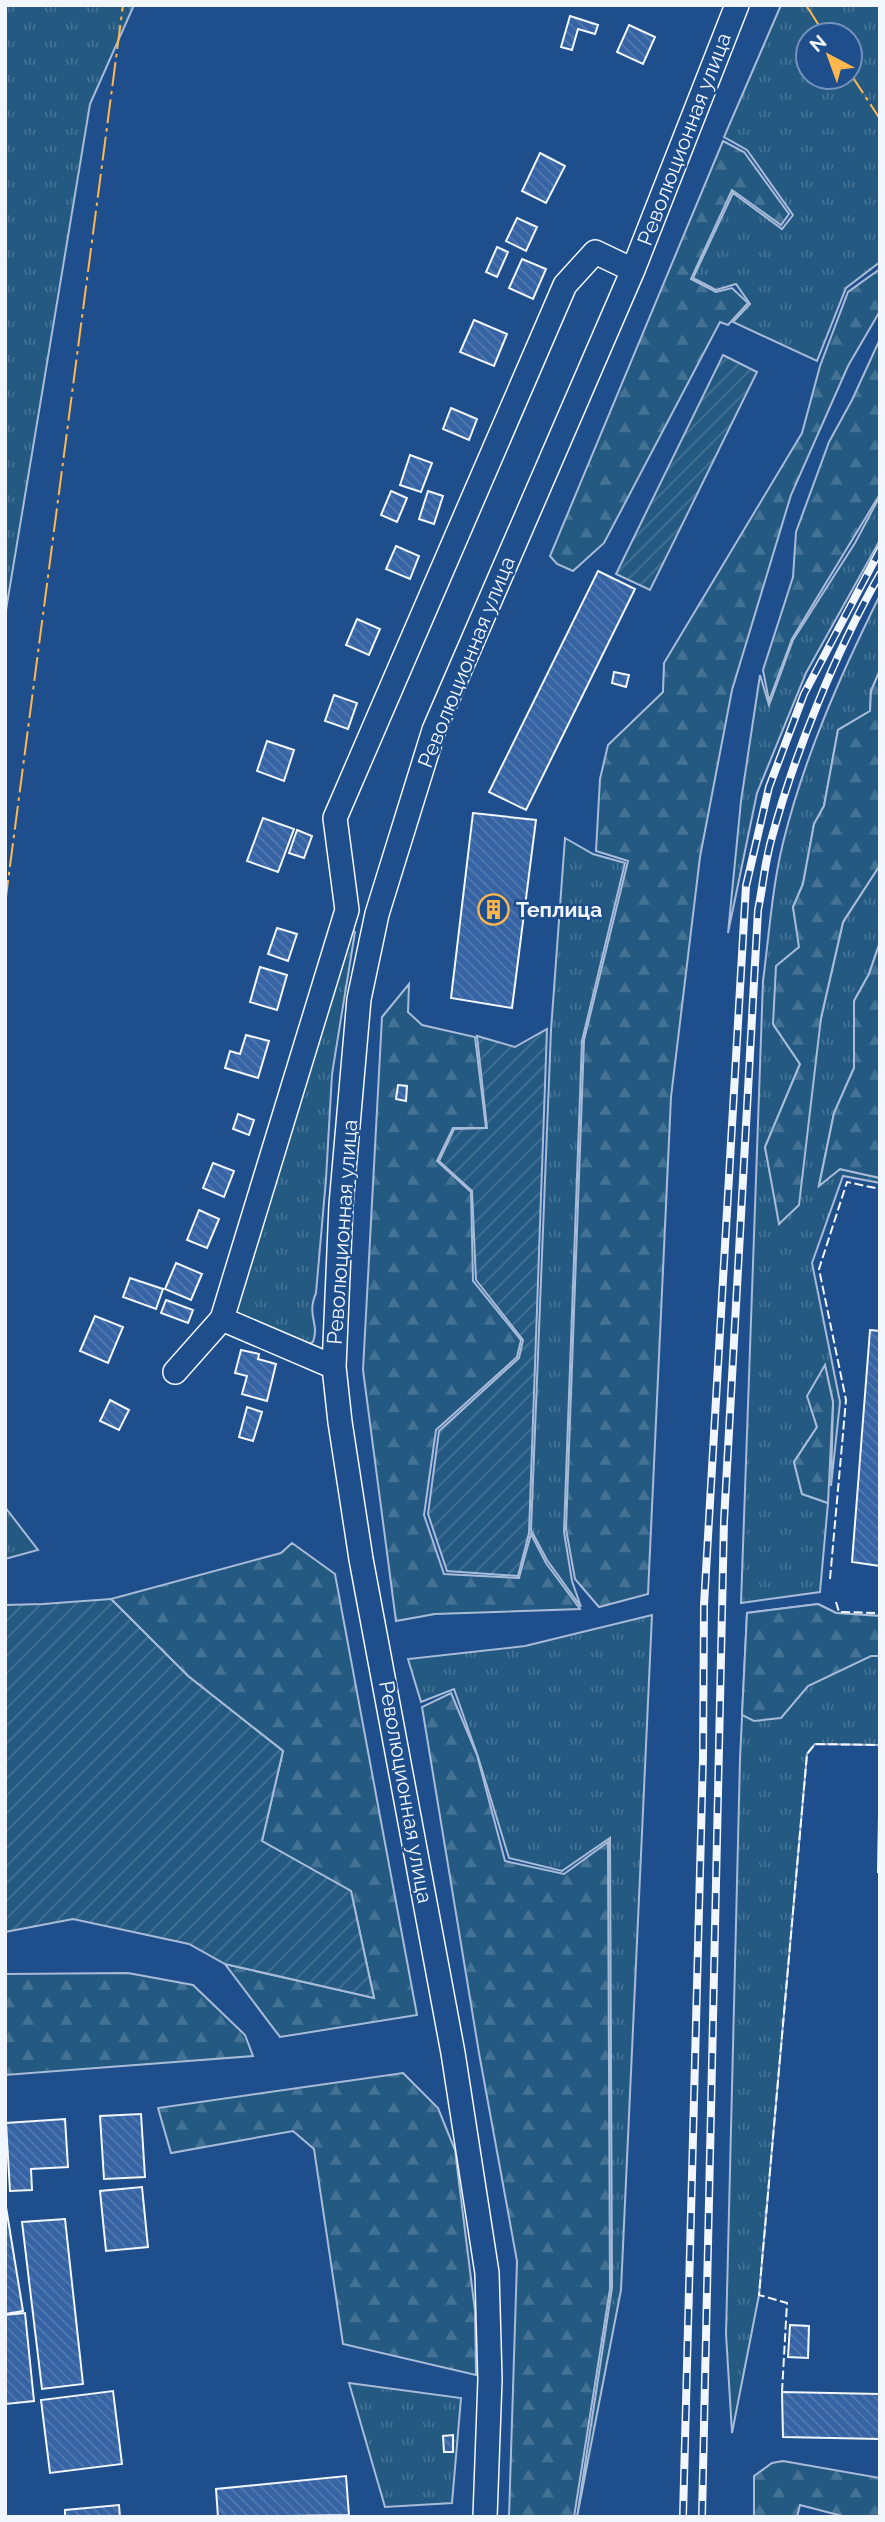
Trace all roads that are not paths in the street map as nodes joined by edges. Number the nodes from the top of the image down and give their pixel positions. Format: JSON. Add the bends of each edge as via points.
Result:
{"nodes":[{"id":1,"x":737,"y":5,"type":"edge"},
{"id":2,"x":633,"y":270,"type":"junction"},
{"id":3,"x":347,"y":910,"type":"junction"},
{"id":4,"x":377,"y":914,"type":"junction"},
{"id":5,"x":222,"y":1319,"type":"junction"},
{"id":6,"x":334,"y":1367,"type":"junction"},
{"id":7,"x":175,"y":1372,"type":"dead end"},
{"id":8,"x":485,"y":2517,"type":"edge"}],
"edges":[{"from":1,"to":2,"type":"street","name":"Революционная улица"},
{"from":2,"to":3,"type":"street","via":[[595,253],[565,285],[335,818]]},
{"from":2,"to":4,"type":"street","name":"Революционная улица","via":[[434,730]]},
{"from":3,"to":4,"type":"street"},
{"from":3,"to":5,"type":"street"},
{"from":4,"to":6,"type":"street","name":"Революционная улица","via":[[359,999],[341,1205]]},
{"from":5,"to":6,"type":"street"},
{"from":5,"to":7,"type":"street"},
{"from":6,"to":8,"type":"street","name":"Революционная улица","via":[[361,1559],[451,2039],[487,2273],[490,2379]]}]}
